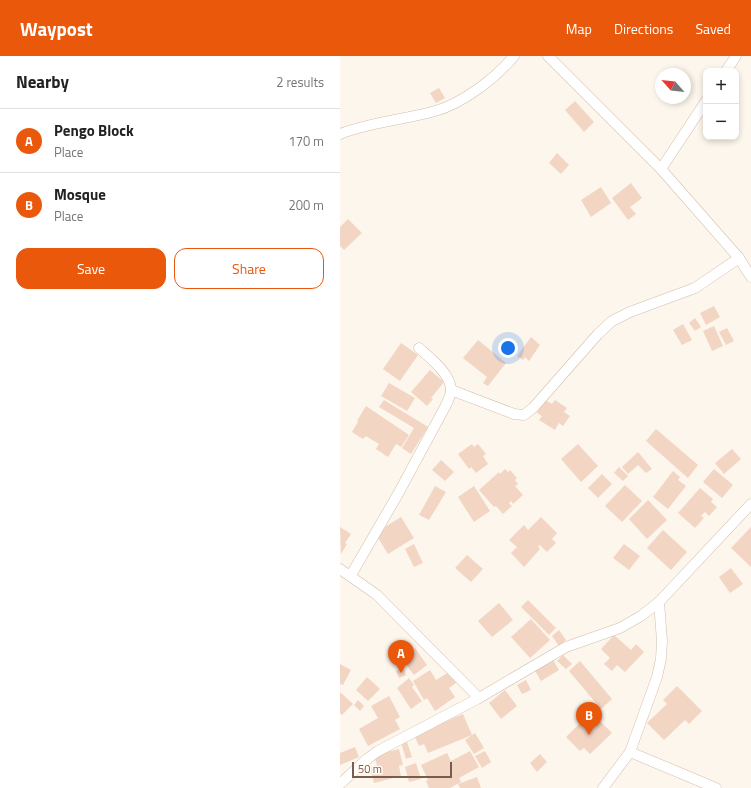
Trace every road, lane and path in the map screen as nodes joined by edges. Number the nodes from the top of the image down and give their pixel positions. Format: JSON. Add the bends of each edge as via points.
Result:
{"nodes":[{"id":1,"x":514,"y":56,"type":"edge"},
{"id":2,"x":548,"y":56,"type":"edge"},
{"id":3,"x":736,"y":56,"type":"edge"},
{"id":4,"x":728,"y":68,"type":"edge"},
{"id":5,"x":704,"y":104,"type":"edge"},
{"id":6,"x":340,"y":134,"type":"edge"},
{"id":7,"x":661,"y":169,"type":"junction"},
{"id":8,"x":739,"y":258,"type":"junction"},
{"id":9,"x":751,"y":277,"type":"edge"},
{"id":10,"x":419,"y":348,"type":"dead end"},
{"id":11,"x":451,"y":390,"type":"junction"},
{"id":12,"x":751,"y":504,"type":"edge"},
{"id":13,"x":340,"y":569,"type":"edge"},
{"id":14,"x":351,"y":575,"type":"junction"},
{"id":15,"x":659,"y":602,"type":"junction"},
{"id":16,"x":479,"y":698,"type":"junction"},
{"id":17,"x":630,"y":752,"type":"junction"},
{"id":18,"x":340,"y":784,"type":"edge"},
{"id":19,"x":602,"y":788,"type":"edge"},
{"id":20,"x":716,"y":788,"type":"edge"}],
"edges":[{"from":1,"to":6,"type":"street","via":[[461,101],[436,111],[356,128]]},
{"from":2,"to":7,"type":"street"},
{"from":3,"to":4,"type":"street"},
{"from":5,"to":7,"type":"street"},
{"from":7,"to":8,"type":"street"},
{"from":8,"to":9,"type":"street"},
{"from":8,"to":11,"type":"street","via":[[695,288],[612,320],[524,415],[514,414]]},
{"from":10,"to":11,"type":"street","via":[[448,378]]},
{"from":11,"to":14,"type":"street","via":[[446,405],[398,494]]},
{"from":12,"to":15,"type":"street"},
{"from":13,"to":14,"type":"street"},
{"from":14,"to":16,"type":"street","via":[[377,595]]},
{"from":15,"to":16,"type":"street","via":[[620,628],[566,647]]},
{"from":15,"to":17,"type":"street","via":[[661,660]]},
{"from":16,"to":18,"type":"street","via":[[378,750]]},
{"from":17,"to":19,"type":"street"},
{"from":17,"to":20,"type":"street"}]}
